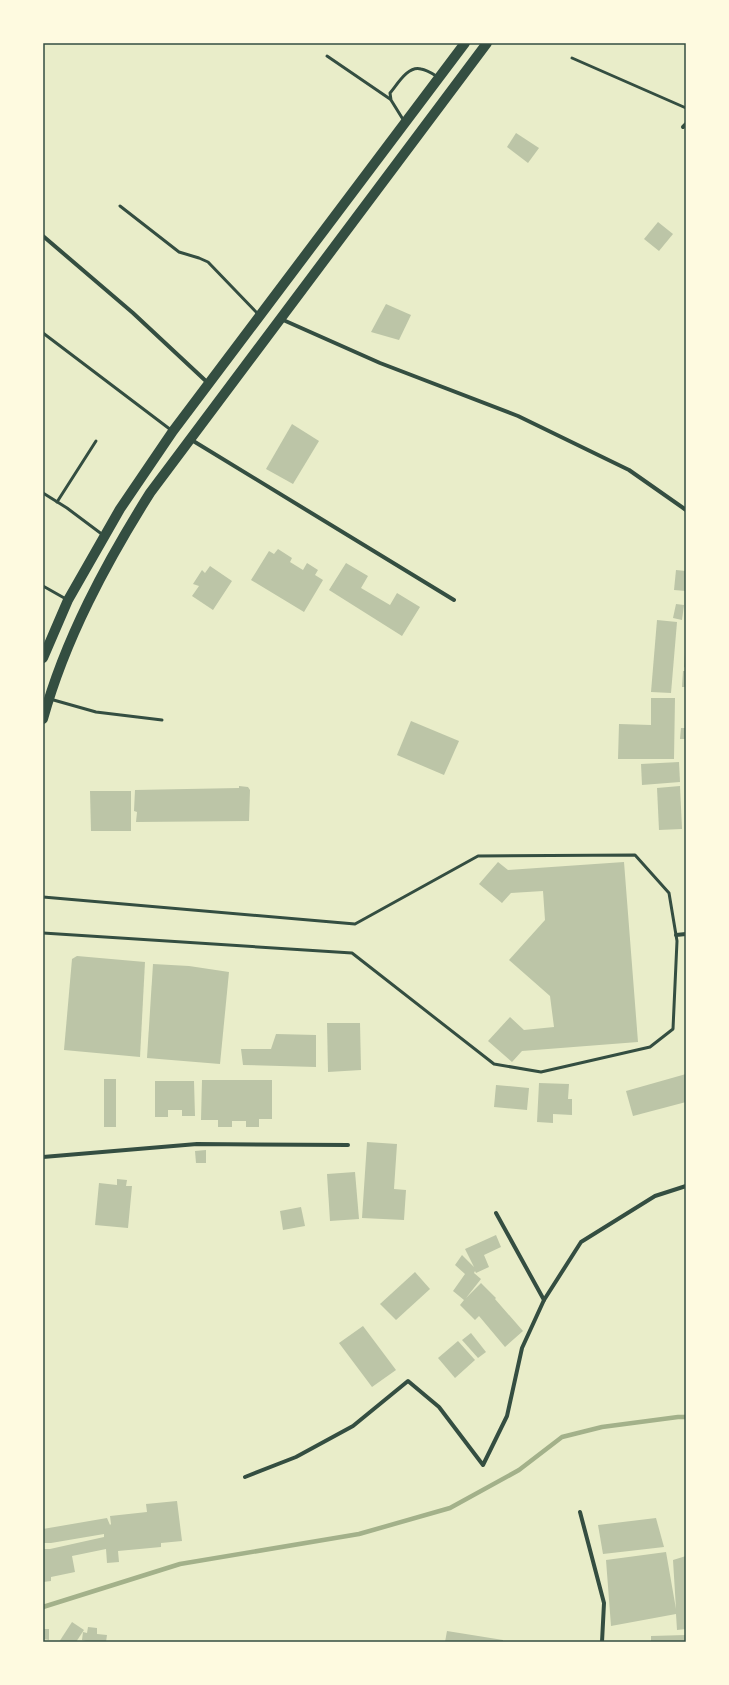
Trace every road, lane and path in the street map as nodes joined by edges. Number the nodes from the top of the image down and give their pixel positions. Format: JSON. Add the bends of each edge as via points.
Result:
{"nodes":[{"id":1,"x":465,"y":43,"type":"edge"},
{"id":2,"x":488,"y":43,"type":"edge"},
{"id":3,"x":327,"y":56,"type":"dead end"},
{"id":4,"x":572,"y":58,"type":"dead end"},
{"id":5,"x":440,"y":77,"type":"junction"},
{"id":6,"x":391,"y":100,"type":"junction"},
{"id":7,"x":686,"y":108,"type":"edge"},
{"id":8,"x":406,"y":123,"type":"junction"},
{"id":9,"x":120,"y":206,"type":"dead end"},
{"id":10,"x":43,"y":236,"type":"edge"},
{"id":11,"x":261,"y":316,"type":"junction"},
{"id":12,"x":280,"y":318,"type":"junction"},
{"id":13,"x":43,"y":333,"type":"edge"},
{"id":14,"x":210,"y":384,"type":"junction"},
{"id":15,"x":173,"y":432,"type":"junction"},
{"id":16,"x":190,"y":439,"type":"junction"},
{"id":17,"x":96,"y":441,"type":"dead end"},
{"id":18,"x":43,"y":492,"type":"edge"},
{"id":19,"x":57,"y":502,"type":"junction"},
{"id":20,"x":686,"y":510,"type":"edge"},
{"id":21,"x":105,"y":536,"type":"junction"},
{"id":22,"x":43,"y":586,"type":"edge"},
{"id":23,"x":68,"y":600,"type":"junction"},
{"id":24,"x":454,"y":600,"type":"dead end"},
{"id":25,"x":43,"y":658,"type":"edge"},
{"id":26,"x":49,"y":698,"type":"junction"},
{"id":27,"x":43,"y":719,"type":"edge"},
{"id":28,"x":162,"y":720,"type":"dead end"},
{"id":29,"x":43,"y":897,"type":"edge"},
{"id":30,"x":43,"y":933,"type":"edge"},
{"id":31,"x":686,"y":934,"type":"edge"},
{"id":32,"x":676,"y":935,"type":"junction"},
{"id":33,"x":348,"y":1145,"type":"dead end"},
{"id":34,"x":43,"y":1157,"type":"edge"},
{"id":35,"x":686,"y":1186,"type":"edge"},
{"id":36,"x":496,"y":1213,"type":"dead end"},
{"id":37,"x":544,"y":1300,"type":"junction"},
{"id":38,"x":245,"y":1477,"type":"dead end"},
{"id":39,"x":580,"y":1512,"type":"dead end"},
{"id":40,"x":602,"y":1642,"type":"edge"}],
"edges":[{"from":1,"to":5,"type":"main road"},
{"from":2,"to":12,"type":"main road"},
{"from":3,"to":6,"type":"lane"},
{"from":4,"to":7,"type":"lane"},
{"from":5,"to":6,"type":"lane","via":[[420,68],[410,70],[390,93]]},
{"from":5,"to":8,"type":"main road"},
{"from":6,"to":8,"type":"lane"},
{"from":8,"to":11,"type":"main road"},
{"from":9,"to":11,"type":"lane","via":[[179,252],[208,262]]},
{"from":10,"to":14,"type":"street","via":[[133,313]]},
{"from":11,"to":14,"type":"main road"},
{"from":12,"to":16,"type":"main road"},
{"from":12,"to":20,"type":"street","via":[[380,363],[518,416],[629,470]]},
{"from":13,"to":15,"type":"lane"},
{"from":14,"to":15,"type":"main road"},
{"from":15,"to":21,"type":"main road","via":[[120,509]]},
{"from":16,"to":24,"type":"street"},
{"from":16,"to":26,"type":"main road","via":[[150,493],[100,578]]},
{"from":17,"to":19,"type":"lane"},
{"from":18,"to":19,"type":"lane"},
{"from":19,"to":21,"type":"lane"},
{"from":21,"to":23,"type":"main road"},
{"from":22,"to":23,"type":"lane"},
{"from":23,"to":25,"type":"main road"},
{"from":26,"to":27,"type":"main road"},
{"from":26,"to":28,"type":"lane","via":[[96,712]]},
{"from":29,"to":32,"type":"lane","via":[[355,924],[478,856],[635,854],[669,893]]},
{"from":30,"to":32,"type":"lane","via":[[352,953],[494,1064],[541,1072],[650,1047],[673,1029]]},
{"from":31,"to":32,"type":"street"},
{"from":33,"to":34,"type":"street","via":[[196,1144]]},
{"from":35,"to":37,"type":"street","via":[[655,1196],[581,1242]]},
{"from":36,"to":37,"type":"street"},
{"from":37,"to":38,"type":"street","via":[[522,1348],[507,1416],[483,1465],[439,1407],[408,1381],[353,1426],[296,1457]]},
{"from":39,"to":40,"type":"street","via":[[604,1602]]}]}
